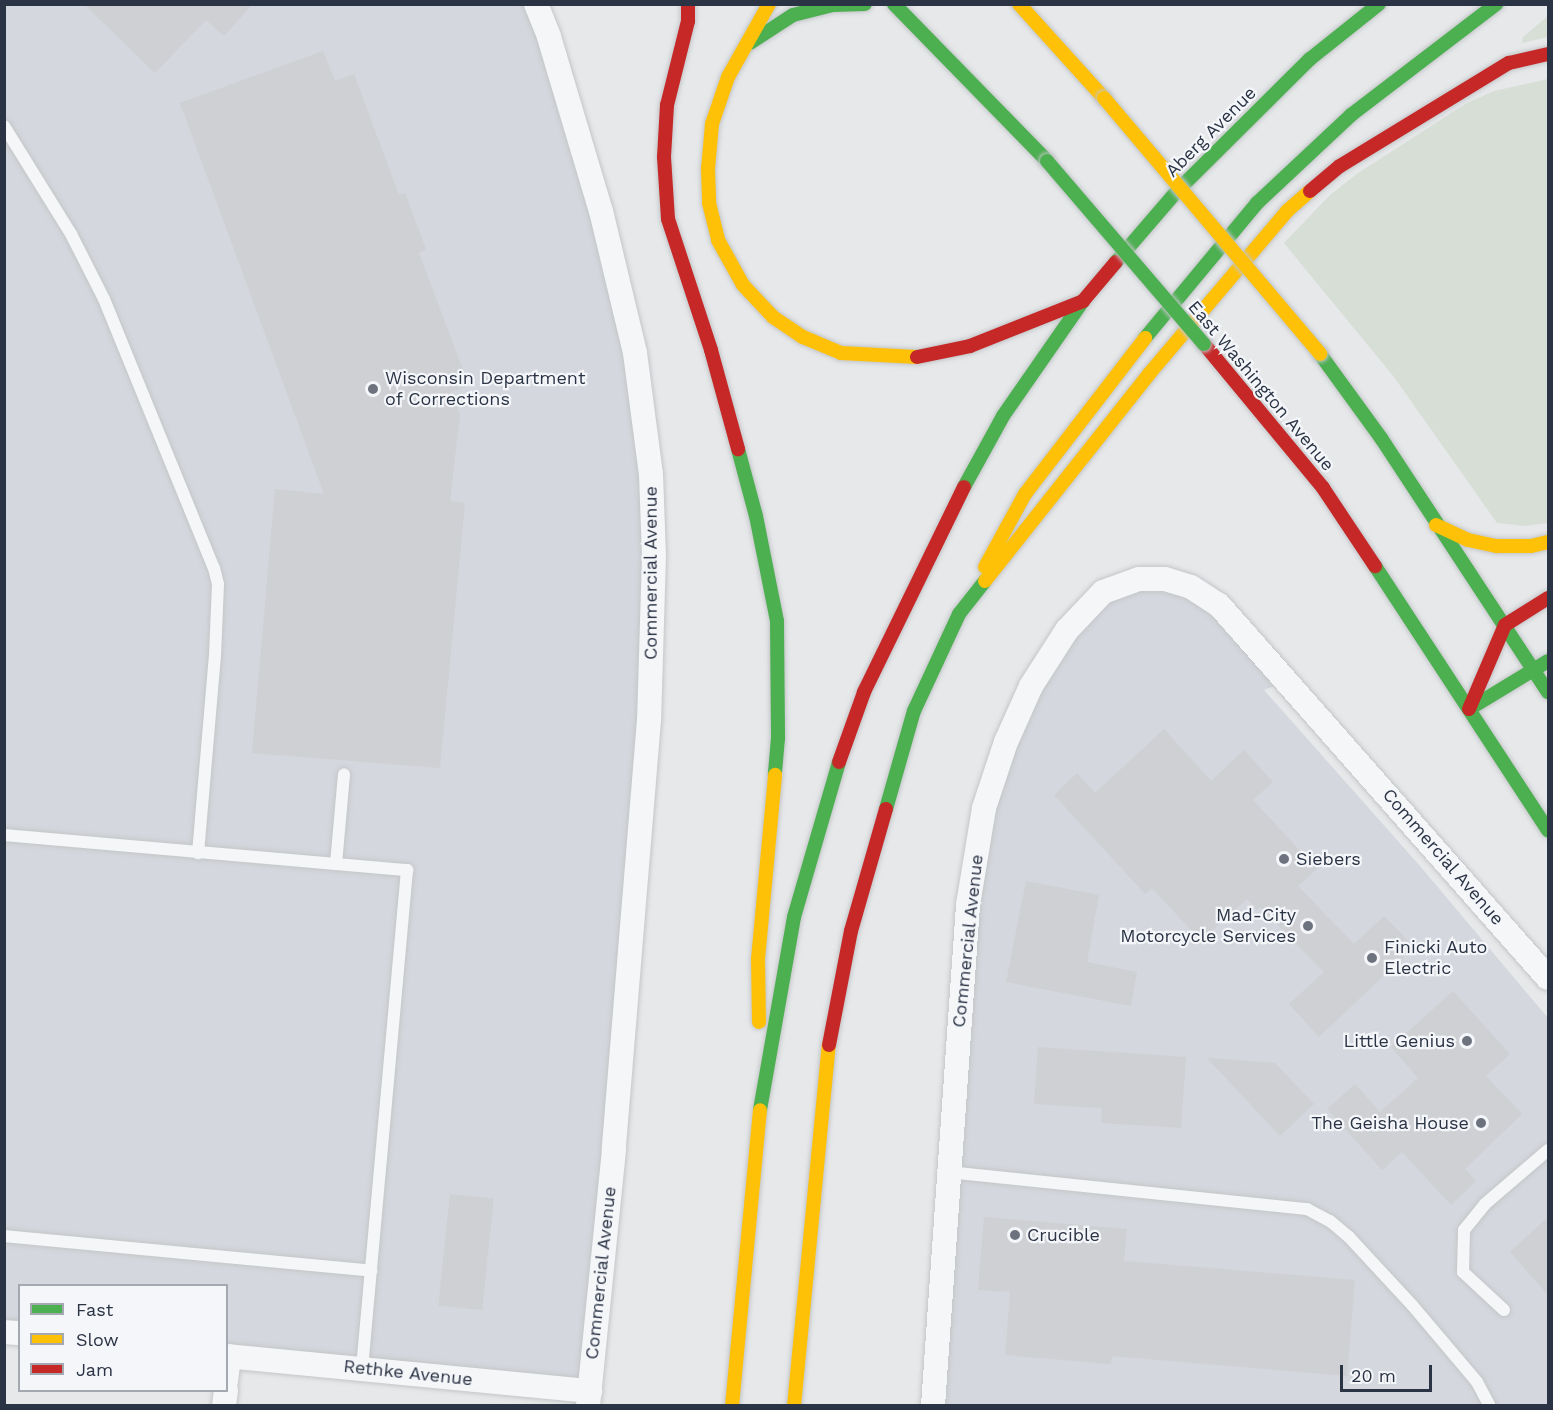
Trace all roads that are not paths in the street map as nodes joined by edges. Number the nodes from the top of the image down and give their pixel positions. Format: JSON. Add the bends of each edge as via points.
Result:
{"nodes":[{"id":1,"x":537,"y":4,"type":"edge"},
{"id":2,"x":688,"y":4,"type":"edge"},
{"id":3,"x":700,"y":4,"type":"edge"},
{"id":4,"x":769,"y":4,"type":"edge"},
{"id":5,"x":866,"y":4,"type":"edge"},
{"id":6,"x":894,"y":4,"type":"edge"},
{"id":7,"x":1018,"y":4,"type":"edge"},
{"id":8,"x":1379,"y":4,"type":"edge"},
{"id":9,"x":1496,"y":4,"type":"edge"},
{"id":10,"x":906,"y":15,"type":"junction"},
{"id":11,"x":688,"y":21,"type":"junction"},
{"id":12,"x":748,"y":44,"type":"junction"},
{"id":13,"x":1548,"y":54,"type":"edge"},
{"id":14,"x":4,"y":126,"type":"edge"},
{"id":15,"x":1083,"y":301,"type":"junction"},
{"id":16,"x":1436,"y":525,"type":"junction"},
{"id":17,"x":1548,"y":542,"type":"edge"},
{"id":18,"x":1548,"y":598,"type":"edge"},
{"id":19,"x":959,"y":614,"type":"junction"},
{"id":20,"x":1505,"y":625,"type":"junction"},
{"id":21,"x":1548,"y":661,"type":"edge"},
{"id":22,"x":1534,"y":669,"type":"junction"},
{"id":23,"x":1548,"y":692,"type":"edge"},
{"id":24,"x":1469,"y":709,"type":"junction"},
{"id":25,"x":344,"y":774,"type":"dead end"},
{"id":26,"x":1548,"y":830,"type":"edge"},
{"id":27,"x":4,"y":835,"type":"edge"},
{"id":28,"x":198,"y":853,"type":"junction"},
{"id":29,"x":336,"y":864,"type":"junction"},
{"id":30,"x":1548,"y":978,"type":"edge"},
{"id":31,"x":759,"y":1119,"type":"junction"},
{"id":32,"x":1548,"y":1150,"type":"edge"},
{"id":33,"x":948,"y":1172,"type":"junction"},
{"id":34,"x":4,"y":1236,"type":"edge"},
{"id":35,"x":371,"y":1271,"type":"junction"},
{"id":36,"x":1504,"y":1310,"type":"dead end"},
{"id":37,"x":228,"y":1356,"type":"edge"},
{"id":38,"x":362,"y":1368,"type":"junction"},
{"id":39,"x":589,"y":1398,"type":"edge"},
{"id":40,"x":732,"y":1406,"type":"edge"},
{"id":41,"x":794,"y":1406,"type":"edge"},
{"id":42,"x":933,"y":1406,"type":"edge"},
{"id":43,"x":1490,"y":1406,"type":"edge"}],
"edges":[{"from":1,"to":39,"type":"street","name":"Commercial Avenue","via":[[618,276],[642,396],[651,474],[654,620],[649,720]]},
{"from":2,"to":11,"type":"main road"},
{"from":3,"to":11,"type":"main road"},
{"from":4,"to":12,"type":"main road"},
{"from":5,"to":10,"type":"main road"},
{"from":5,"to":12,"type":"main road","via":[[833,5],[793,15]]},
{"from":6,"to":10,"type":"main road","name":"East Washington Avenue"},
{"from":7,"to":16,"type":"main road","bridge":true,"via":[[1104,98],[1320,354],[1381,438]]},
{"from":8,"to":15,"type":"main road","name":"Aberg Avenue","via":[[1310,59],[1177,191]]},
{"from":9,"to":19,"type":"main road","via":[[1351,115],[1257,203],[1124,363],[1025,494]]},
{"from":10,"to":24,"type":"main road","name":"East Washington Avenue","bridge":true,"via":[[1047,161],[1265,415],[1323,489]]},
{"from":11,"to":31,"type":"main road","via":[[667,105],[664,157],[668,219],[711,350],[756,516],[777,621],[778,738],[758,959]]},
{"from":12,"to":15,"type":"main road","via":[[728,77],[712,124],[709,203],[718,240],[743,285],[773,317],[804,337],[841,353],[914,358],[970,346]]},
{"from":13,"to":19,"type":"main road","via":[[1509,63],[1424,113],[1340,166],[1287,211],[1149,374]]},
{"from":14,"to":28,"type":"lane","via":[[71,234],[104,299],[214,568],[218,584],[216,645]]},
{"from":15,"to":31,"type":"main road","name":"Aberg Avenue","via":[[1003,416],[946,520],[864,692],[834,776],[794,917]]},
{"from":16,"to":17,"type":"main road","via":[[1468,540],[1497,546]]},
{"from":16,"to":20,"type":"main road"},
{"from":18,"to":20,"type":"main road"},
{"from":19,"to":41,"type":"main road","via":[[914,711],[851,931],[829,1045]]},
{"from":20,"to":22,"type":"main road"},
{"from":20,"to":24,"type":"main road"},
{"from":21,"to":22,"type":"main road"},
{"from":22,"to":23,"type":"main road"},
{"from":22,"to":24,"type":"main road"},
{"from":24,"to":26,"type":"main road","name":"East Washington Avenue"},
{"from":25,"to":29,"type":"lane"},
{"from":27,"to":28,"type":"lane"},
{"from":28,"to":29,"type":"lane"},
{"from":29,"to":35,"type":"lane","via":[[407,870]]},
{"from":30,"to":33,"type":"street","name":"Commercial Avenue","via":[[1219,605],[1191,586],[1165,579],[1139,579],[1103,592],[1066,630],[1031,686],[1006,742],[984,808],[968,905]]},
{"from":31,"to":40,"type":"main road"},
{"from":32,"to":36,"type":"lane","via":[[1485,1204],[1464,1230],[1463,1272]]},
{"from":33,"to":42,"type":"street","name":"Commercial Avenue"},
{"from":33,"to":43,"type":"lane","via":[[1307,1209],[1349,1237],[1405,1296],[1477,1382]]},
{"from":34,"to":35,"type":"lane"},
{"from":35,"to":38,"type":"lane"},
{"from":37,"to":38,"type":"street","name":"Rethke Avenue"},
{"from":38,"to":39,"type":"street","name":"Rethke Avenue"}]}
